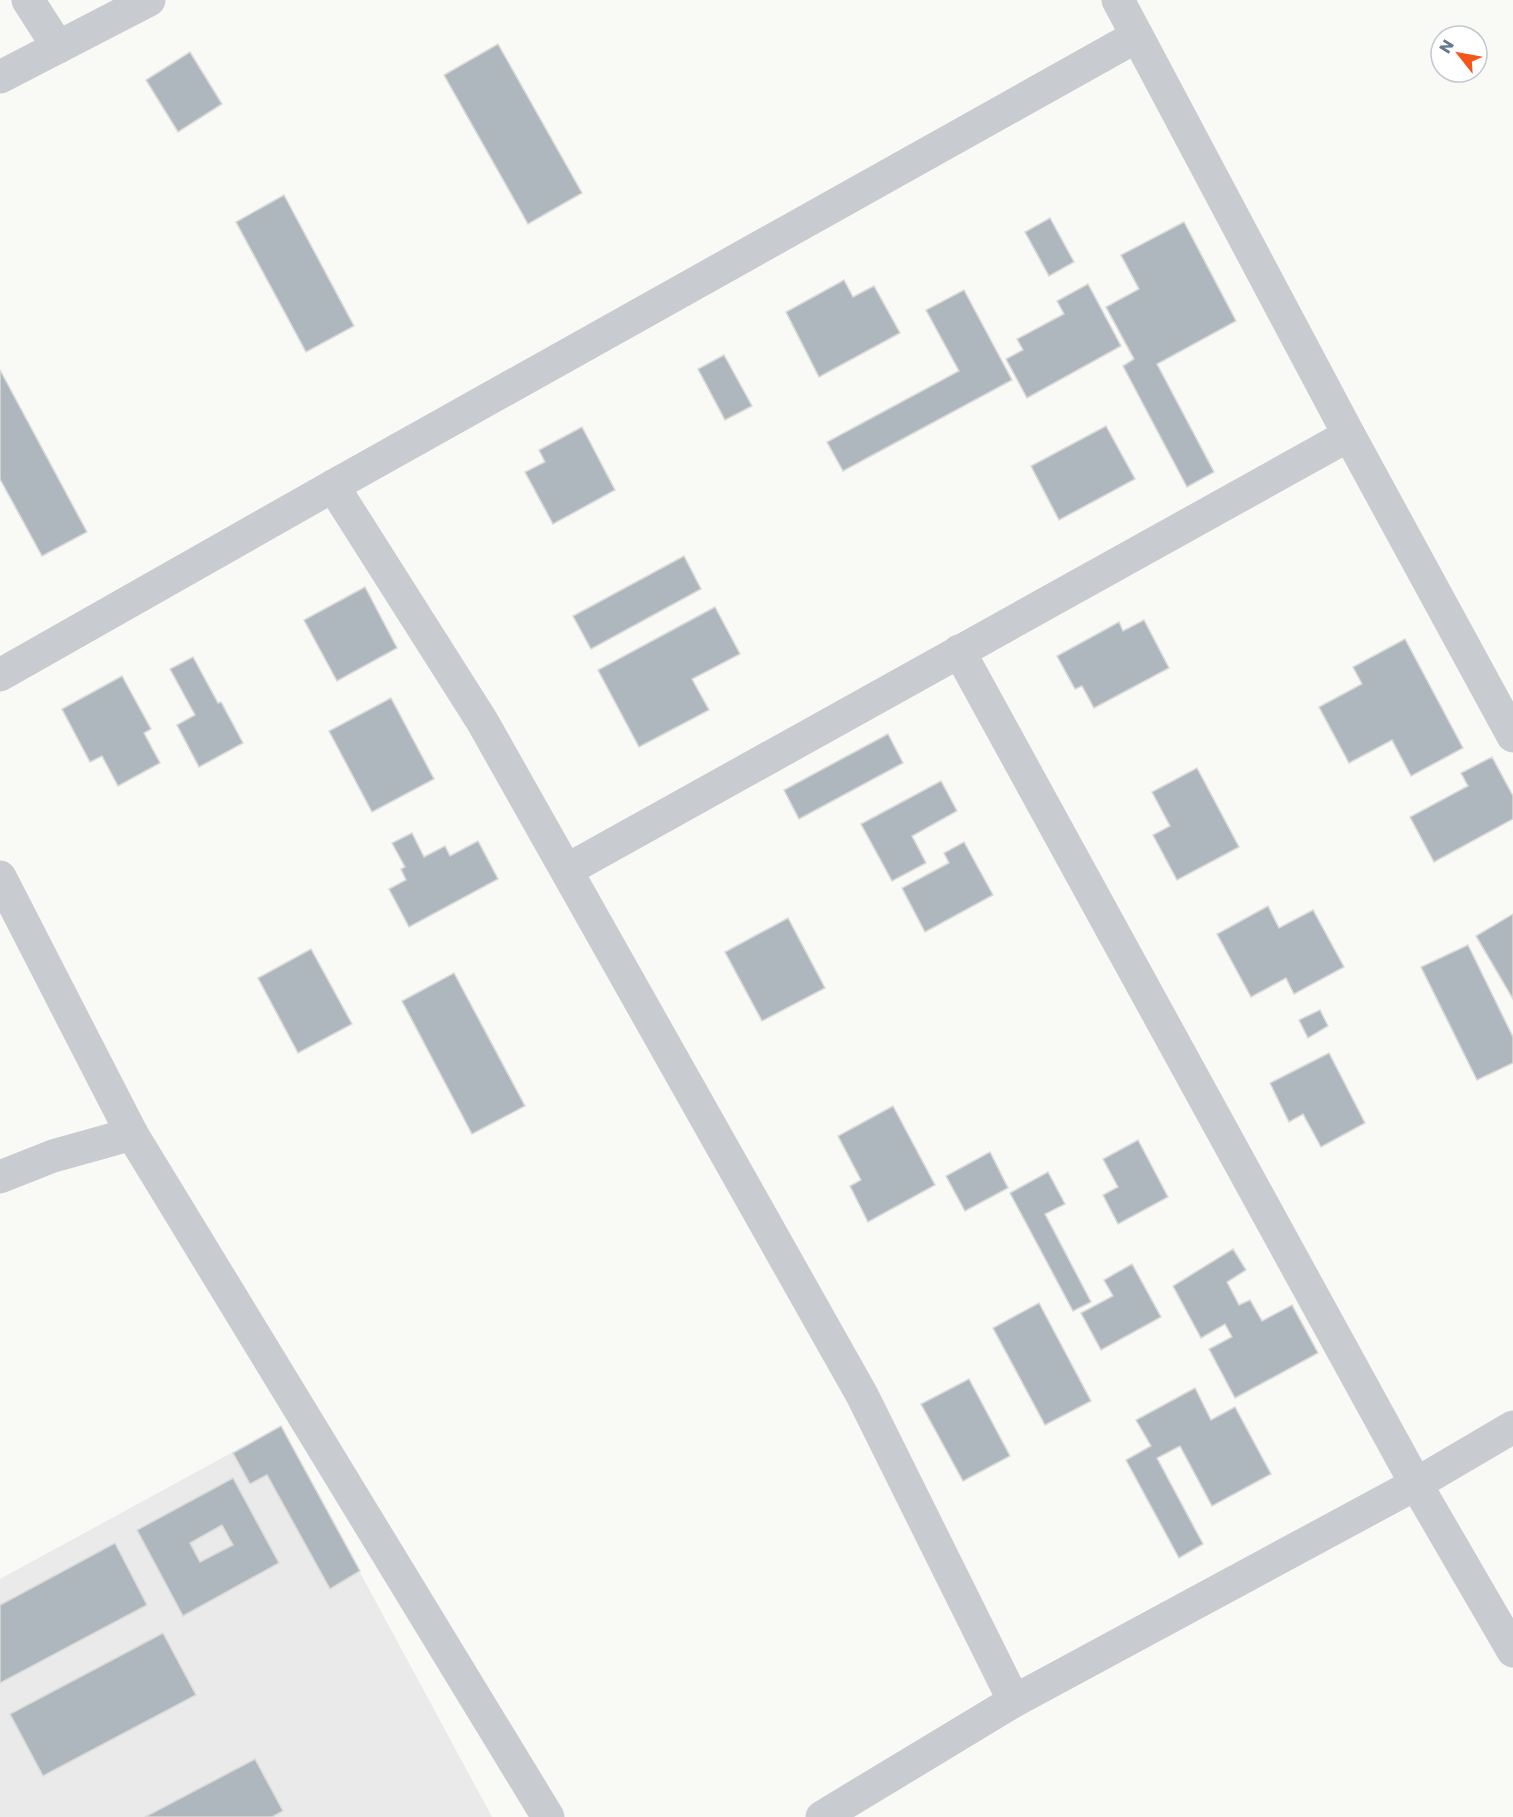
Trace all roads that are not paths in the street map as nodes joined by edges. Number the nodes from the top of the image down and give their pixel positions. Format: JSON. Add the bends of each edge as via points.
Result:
{"nodes":[{"id":1,"x":28,"y":0,"type":"edge"},
{"id":2,"x":149,"y":0,"type":"edge"},
{"id":3,"x":1118,"y":0,"type":"edge"},
{"id":4,"x":1137,"y":36,"type":"junction"},
{"id":5,"x":58,"y":47,"type":"junction"},
{"id":6,"x":0,"y":77,"type":"edge"},
{"id":7,"x":1349,"y":435,"type":"junction"},
{"id":8,"x":333,"y":486,"type":"junction"},
{"id":9,"x":959,"y":651,"type":"junction"},
{"id":10,"x":0,"y":675,"type":"edge"},
{"id":11,"x":1513,"y":736,"type":"edge"},
{"id":12,"x":567,"y":870,"type":"junction"},
{"id":13,"x":0,"y":877,"type":"edge"},
{"id":14,"x":132,"y":1134,"type":"junction"},
{"id":15,"x":0,"y":1177,"type":"edge"},
{"id":16,"x":1513,"y":1427,"type":"edge"},
{"id":17,"x":1416,"y":1484,"type":"junction"},
{"id":18,"x":1513,"y":1651,"type":"edge"},
{"id":19,"x":1014,"y":1701,"type":"junction"},
{"id":20,"x":548,"y":1817,"type":"edge"},
{"id":21,"x":822,"y":1817,"type":"edge"}],
"edges":[{"from":1,"to":5,"type":"street"},
{"from":2,"to":5,"type":"street"},
{"from":3,"to":4,"type":"street"},
{"from":4,"to":7,"type":"street"},
{"from":4,"to":8,"type":"street"},
{"from":5,"to":6,"type":"street"},
{"from":7,"to":9,"type":"street"},
{"from":7,"to":11,"type":"street"},
{"from":8,"to":10,"type":"street"},
{"from":8,"to":12,"type":"street","via":[[482,721]]},
{"from":9,"to":12,"type":"street"},
{"from":9,"to":17,"type":"street"},
{"from":12,"to":19,"type":"street","via":[[862,1395]]},
{"from":13,"to":14,"type":"street"},
{"from":14,"to":15,"type":"street","via":[[53,1156]]},
{"from":14,"to":20,"type":"street"},
{"from":16,"to":17,"type":"street"},
{"from":17,"to":18,"type":"street"},
{"from":17,"to":19,"type":"street"},
{"from":19,"to":21,"type":"street"}]}
